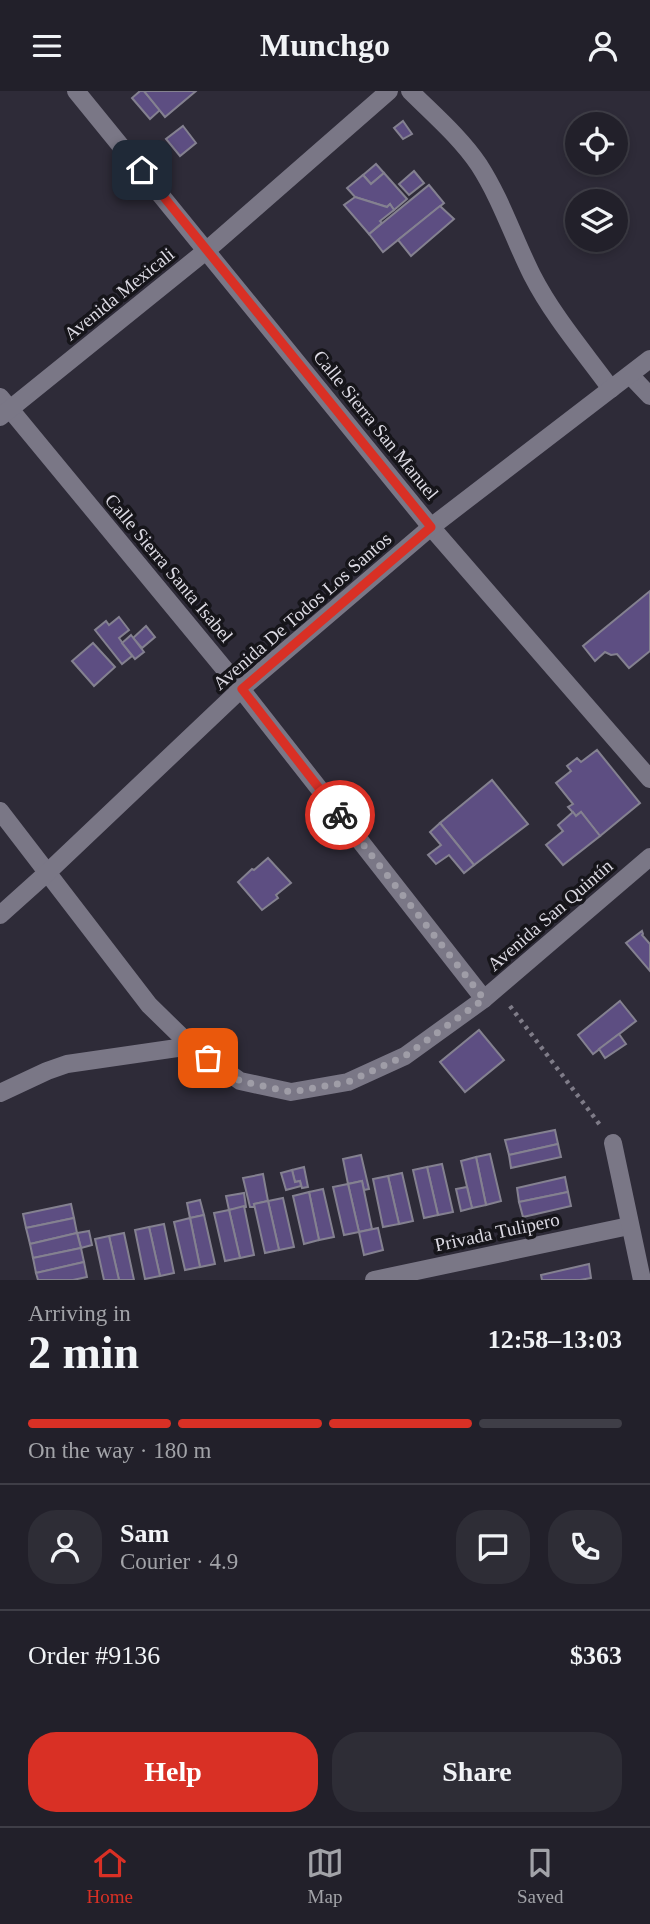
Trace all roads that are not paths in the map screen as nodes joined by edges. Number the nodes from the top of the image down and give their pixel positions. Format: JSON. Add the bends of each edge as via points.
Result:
{"nodes":[{"id":1,"x":76,"y":91,"type":"edge"},
{"id":2,"x":390,"y":91,"type":"edge"},
{"id":3,"x":410,"y":91,"type":"edge"},
{"id":4,"x":208,"y":250,"type":"junction"},
{"id":5,"x":650,"y":359,"type":"edge"},
{"id":6,"x":630,"y":375,"type":"junction"},
{"id":7,"x":611,"y":390,"type":"junction"},
{"id":8,"x":650,"y":396,"type":"edge"},
{"id":9,"x":3,"y":408,"type":"edge"},
{"id":10,"x":431,"y":527,"type":"junction"},
{"id":11,"x":242,"y":689,"type":"junction"},
{"id":12,"x":650,"y":779,"type":"edge"},
{"id":13,"x":0,"y":811,"type":"edge"},
{"id":14,"x":650,"y":857,"type":"edge"},
{"id":15,"x":48,"y":872,"type":"junction"},
{"id":16,"x":0,"y":915,"type":"edge"},
{"id":17,"x":491,"y":994,"type":"junction"},
{"id":18,"x":191,"y":1046,"type":"junction"},
{"id":19,"x":0,"y":1093,"type":"edge"},
{"id":20,"x":613,"y":1143,"type":"road end"},
{"id":21,"x":629,"y":1226,"type":"junction"},
{"id":22,"x":374,"y":1280,"type":"edge"},
{"id":23,"x":642,"y":1280,"type":"edge"}],
"edges":[{"from":1,"to":4,"type":"street","name":"Calle Sierra San Manuel"},
{"from":2,"to":4,"type":"street","name":"Avenida Mexicali"},
{"from":3,"to":7,"type":"street","via":[[478,164],[532,274]]},
{"from":4,"to":9,"type":"street","name":"Avenida Mexicali"},
{"from":4,"to":10,"type":"street","name":"Calle Sierra San Manuel"},
{"from":5,"to":6,"type":"street","name":"Avenida De Todos Los Santos"},
{"from":6,"to":7,"type":"street","name":"Avenida De Todos Los Santos"},
{"from":6,"to":8,"type":"street"},
{"from":7,"to":10,"type":"street","name":"Avenida De Todos Los Santos"},
{"from":9,"to":11,"type":"street","name":"Calle Sierra Santa Isabel"},
{"from":10,"to":11,"type":"street","name":"Avenida De Todos Los Santos"},
{"from":10,"to":12,"type":"street","name":"Calle Sierra San Manuel"},
{"from":11,"to":15,"type":"street","name":"Avenida De Todos Los Santos"},
{"from":11,"to":17,"type":"street","name":"Calle Sierra Santa Isabel"},
{"from":13,"to":15,"type":"street","name":"Avenida San Quintín"},
{"from":14,"to":17,"type":"street","name":"Avenida San Quintín"},
{"from":15,"to":16,"type":"street","name":"Avenida De Todos Los Santos"},
{"from":15,"to":18,"type":"street","name":"Avenida San Quintín","via":[[149,1005]]},
{"from":17,"to":18,"type":"street","name":"Avenida San Quintín","via":[[405,1056],[348,1082],[291,1092],[240,1081]]},
{"from":18,"to":19,"type":"street","via":[[67,1064]]},
{"from":20,"to":21,"type":"street"},
{"from":21,"to":22,"type":"street","name":"Privada Tulipero"},
{"from":21,"to":23,"type":"street"}]}
